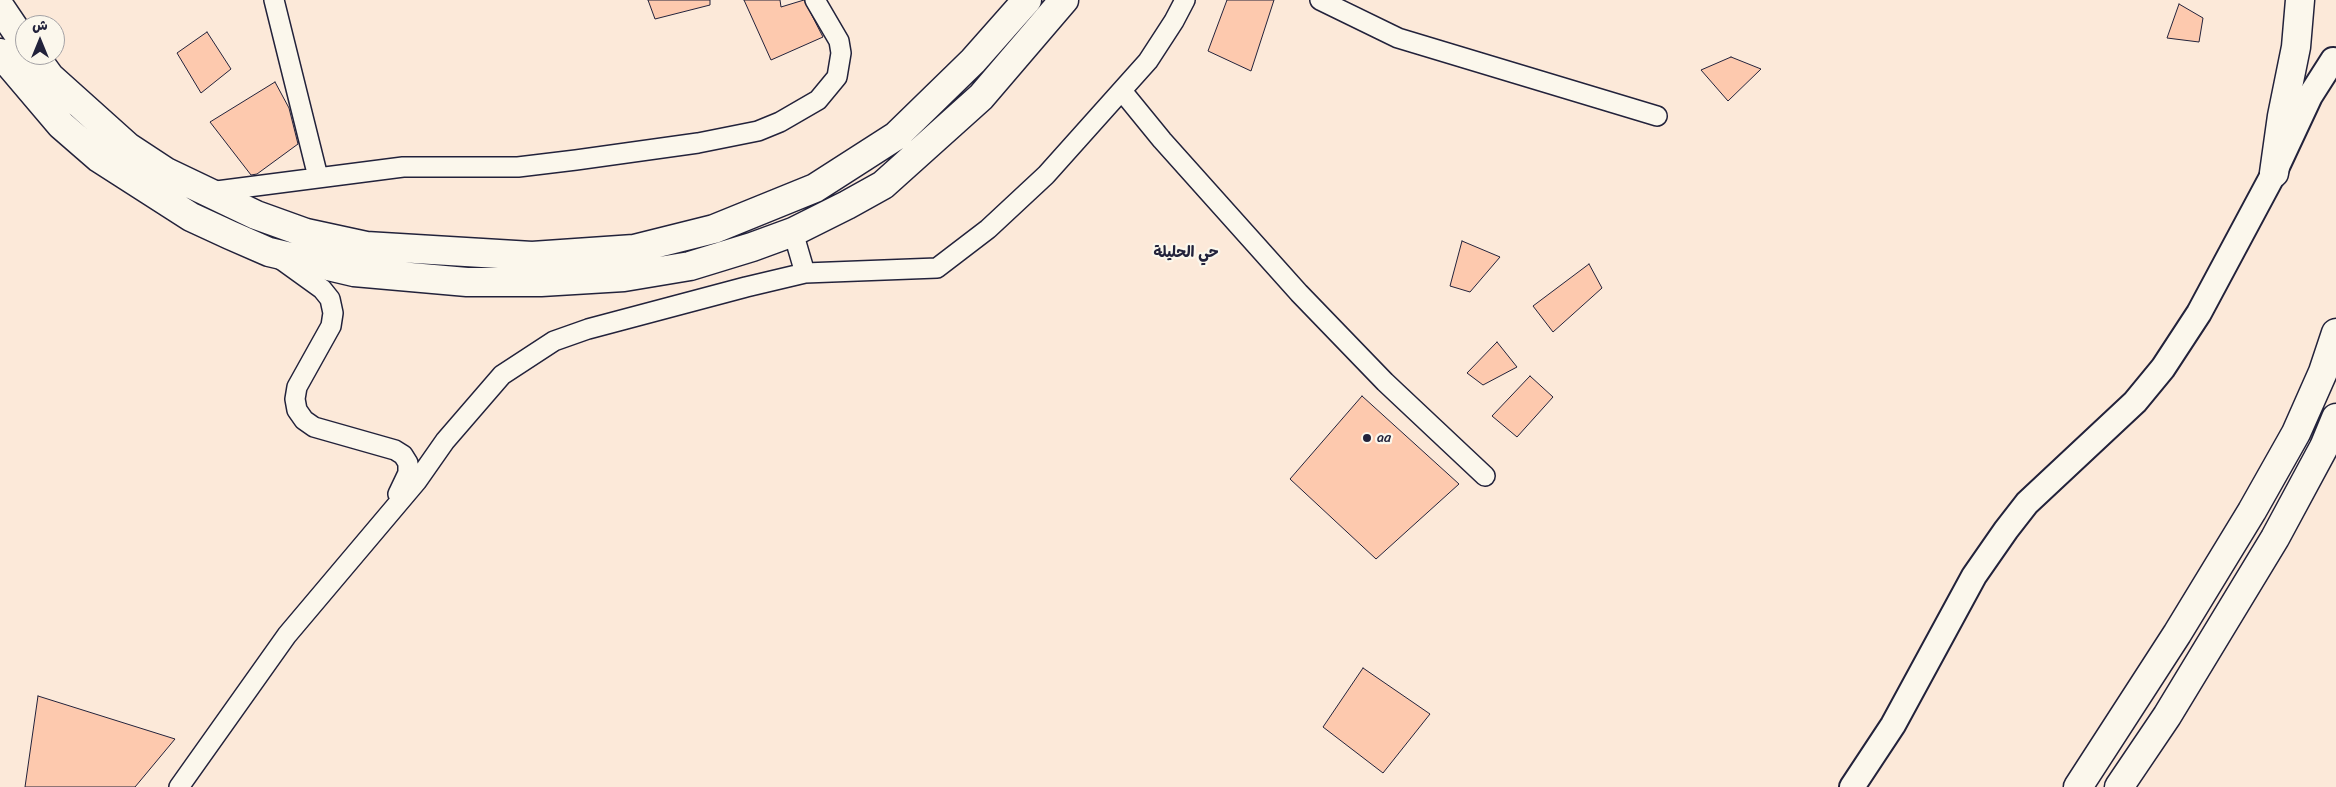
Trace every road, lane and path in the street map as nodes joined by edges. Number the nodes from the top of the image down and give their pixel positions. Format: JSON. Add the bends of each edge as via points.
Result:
{"nodes":[{"id":1,"x":274,"y":0,"type":"edge"},
{"id":2,"x":815,"y":0,"type":"edge"},
{"id":3,"x":1027,"y":0,"type":"edge"},
{"id":4,"x":1064,"y":0,"type":"edge"},
{"id":5,"x":1185,"y":0,"type":"edge"},
{"id":6,"x":1320,"y":0,"type":"edge"},
{"id":7,"x":2300,"y":0,"type":"edge"},
{"id":8,"x":0,"y":7,"type":"edge"},
{"id":9,"x":15,"y":29,"type":"edge"},
{"id":10,"x":0,"y":53,"type":"edge"},
{"id":11,"x":2333,"y":60,"type":"dead end"},
{"id":12,"x":42,"y":65,"type":"edge"},
{"id":13,"x":1122,"y":91,"type":"junction"},
{"id":14,"x":1657,"y":116,"type":"dead end"},
{"id":15,"x":2274,"y":173,"type":"junction"},
{"id":16,"x":318,"y":177,"type":"junction"},
{"id":17,"x":208,"y":192,"type":"junction"},
{"id":18,"x":793,"y":232,"type":"junction"},
{"id":19,"x":269,"y":252,"type":"junction"},
{"id":20,"x":805,"y":273,"type":"junction"},
{"id":21,"x":2336,"y":333,"type":"edge"},
{"id":22,"x":2336,"y":418,"type":"edge"},
{"id":23,"x":1485,"y":476,"type":"dead end"},
{"id":24,"x":387,"y":518,"type":"junction"},
{"id":25,"x":179,"y":787,"type":"edge"},
{"id":26,"x":1852,"y":787,"type":"edge"},
{"id":27,"x":2078,"y":787,"type":"edge"},
{"id":28,"x":2120,"y":787,"type":"edge"}],
"edges":[{"from":1,"to":16,"type":"street"},
{"from":2,"to":16,"type":"street","via":[[839,41],[841,54],[837,77],[818,100],[758,131],[698,143],[518,167],[403,167]]},
{"from":3,"to":17,"type":"main road","via":[[973,61],[896,136],[815,188],[714,230],[634,249],[532,256],[366,246],[306,232],[256,215]]},
{"from":4,"to":18,"type":"main road","via":[[981,97],[924,151],[883,185]]},
{"from":5,"to":13,"type":"street","via":[[1152,55]]},
{"from":6,"to":14,"type":"street","via":[[1398,38]]},
{"from":7,"to":15,"type":"main road","via":[[2296,47]]},
{"from":8,"to":9,"type":"main road"},
{"from":10,"to":19,"type":"main road","via":[[61,126],[99,158],[190,217]]},
{"from":11,"to":15,"type":"street","via":[[2310,96]]},
{"from":12,"to":17,"type":"main road","via":[[62,89],[128,147],[166,172]]},
{"from":13,"to":20,"type":"street","via":[[1046,175],[982,234],[937,268]]},
{"from":13,"to":23,"type":"street","via":[[1299,293],[1385,382]]},
{"from":15,"to":26,"type":"street","via":[[2200,313],[2163,368],[2135,402],[2028,502],[1974,576],[1894,725]]},
{"from":16,"to":17,"type":"street"},
{"from":18,"to":19,"type":"main road","via":[[690,266],[624,277],[541,282],[467,282],[354,272]]},
{"from":18,"to":20,"type":"street"},
{"from":19,"to":24,"type":"street","via":[[322,289],[330,300],[333,313],[331,326],[297,387],[297,410],[314,427],[395,450],[408,463],[408,473]]},
{"from":20,"to":24,"type":"street","via":[[588,329],[554,341],[502,375],[445,441]]},
{"from":21,"to":27,"type":"main road","via":[[2323,372],[2296,432],[2256,504]]},
{"from":22,"to":28,"type":"main road","via":[[2275,538]]},
{"from":24,"to":25,"type":"street","via":[[287,635]]}]}
